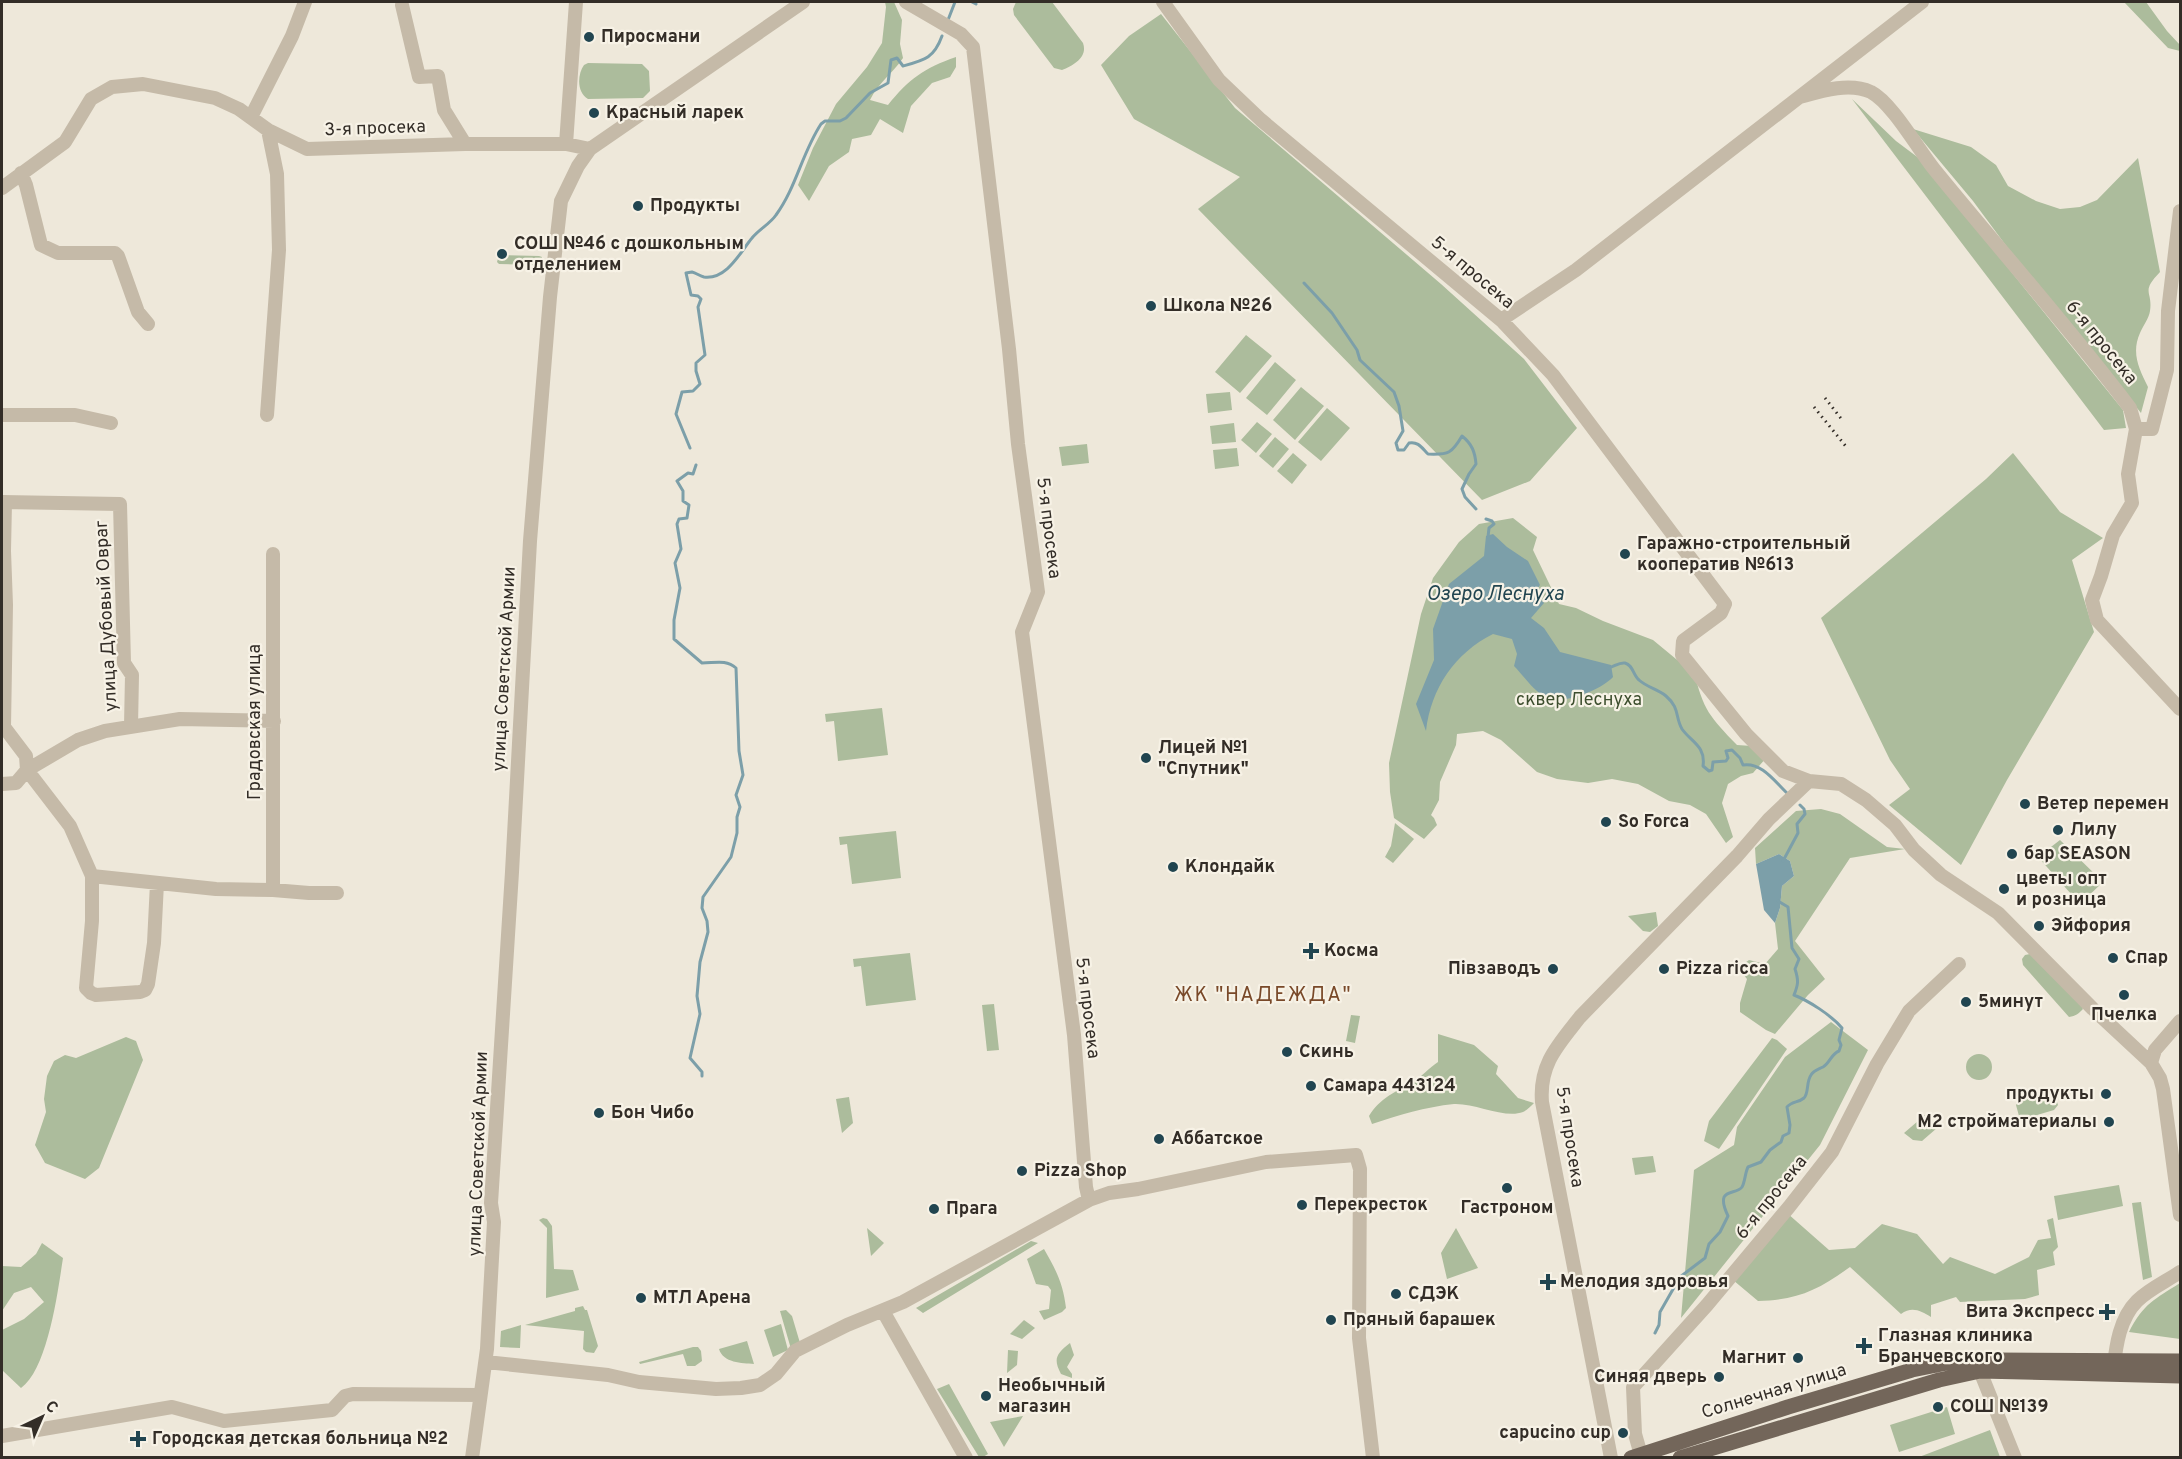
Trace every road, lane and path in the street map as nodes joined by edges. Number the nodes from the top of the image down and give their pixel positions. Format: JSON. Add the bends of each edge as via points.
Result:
{"nodes":[{"id":1,"x":304,"y":2,"type":"edge"},
{"id":2,"x":576,"y":2,"type":"edge"},
{"id":3,"x":803,"y":2,"type":"edge"},
{"id":4,"x":906,"y":2,"type":"edge"},
{"id":5,"x":1163,"y":2,"type":"edge"},
{"id":6,"x":1922,"y":2,"type":"edge"},
{"id":7,"x":402,"y":5,"type":"dead end"},
{"id":8,"x":1800,"y":97,"type":"junction"},
{"id":9,"x":251,"y":117,"type":"junction"},
{"id":10,"x":268,"y":130,"type":"junction"},
{"id":11,"x":465,"y":144,"type":"junction"},
{"id":12,"x":566,"y":144,"type":"junction"},
{"id":13,"x":590,"y":149,"type":"junction"},
{"id":14,"x":21,"y":173,"type":"junction"},
{"id":15,"x":2,"y":188,"type":"edge"},
{"id":16,"x":2181,"y":211,"type":"edge"},
{"id":17,"x":1501,"y":320,"type":"junction"},
{"id":18,"x":148,"y":324,"type":"dead end"},
{"id":19,"x":2,"y":415,"type":"edge"},
{"id":20,"x":267,"y":415,"type":"dead end"},
{"id":21,"x":111,"y":423,"type":"dead end"},
{"id":22,"x":2136,"y":429,"type":"junction"},
{"id":23,"x":3,"y":502,"type":"edge"},
{"id":24,"x":273,"y":554,"type":"dead end"},
{"id":25,"x":2181,"y":709,"type":"edge"},
{"id":26,"x":274,"y":720,"type":"junction"},
{"id":27,"x":131,"y":726,"type":"junction"},
{"id":28,"x":27,"y":770,"type":"junction"},
{"id":29,"x":1809,"y":781,"type":"junction"},
{"id":30,"x":2,"y":784,"type":"edge"},
{"id":31,"x":92,"y":876,"type":"junction"},
{"id":32,"x":157,"y":884,"type":"junction"},
{"id":33,"x":273,"y":890,"type":"junction"},
{"id":34,"x":337,"y":893,"type":"dead end"},
{"id":35,"x":1959,"y":964,"type":"dead end"},
{"id":36,"x":2181,"y":1021,"type":"edge"},
{"id":37,"x":2151,"y":1063,"type":"junction"},
{"id":38,"x":1089,"y":1200,"type":"junction"},
{"id":39,"x":2181,"y":1215,"type":"edge"},
{"id":40,"x":2181,"y":1272,"type":"edge"},
{"id":41,"x":883,"y":1311,"type":"junction"},
{"id":42,"x":2114,"y":1360,"type":"junction"},
{"id":43,"x":2181,"y":1361,"type":"edge"},
{"id":44,"x":486,"y":1362,"type":"junction"},
{"id":45,"x":1980,"y":1371,"type":"junction"},
{"id":46,"x":2113,"y":1376,"type":"junction"},
{"id":47,"x":2181,"y":1376,"type":"edge"},
{"id":48,"x":479,"y":1395,"type":"junction"},
{"id":49,"x":2,"y":1436,"type":"edge"},
{"id":50,"x":1636,"y":1456,"type":"edge"},
{"id":51,"x":472,"y":1458,"type":"edge"},
{"id":52,"x":966,"y":1458,"type":"edge"},
{"id":53,"x":1373,"y":1458,"type":"edge"},
{"id":54,"x":1611,"y":1458,"type":"edge"},
{"id":55,"x":1680,"y":1458,"type":"edge"},
{"id":56,"x":2015,"y":1458,"type":"edge"}],
"edges":[{"from":1,"to":9,"type":"street","via":[[292,36]]},
{"from":2,"to":12,"type":"street"},
{"from":3,"to":13,"type":"street","name":"улица Советской Армии"},
{"from":4,"to":38,"type":"street","name":"5-я просека","via":[[961,34],[973,47],[1038,592],[1022,632],[1074,1035]]},
{"from":5,"to":17,"type":"street","name":"5-я просека","via":[[1219,80],[1261,120]]},
{"from":6,"to":8,"type":"street"},
{"from":7,"to":11,"type":"street","via":[[419,77],[438,76],[444,110]]},
{"from":8,"to":17,"type":"street","via":[[1576,270]]},
{"from":8,"to":22,"type":"street","name":"6-я просека","via":[[1853,88],[1870,92],[1884,102],[2130,408]]},
{"from":9,"to":10,"type":"street","name":"3-я просека"},
{"from":9,"to":14,"type":"street","name":"3-я просека","via":[[215,98],[143,84],[112,87],[91,99],[64,142]]},
{"from":10,"to":11,"type":"street","name":"3-я просека","via":[[307,149]]},
{"from":10,"to":20,"type":"street","via":[[277,174],[279,250]]},
{"from":11,"to":12,"type":"street","name":"3-я просека"},
{"from":12,"to":13,"type":"street","name":"3-я просека"},
{"from":13,"to":44,"type":"street","name":"улица Советской Армии","via":[[561,201],[545,355],[530,542],[491,1203],[494,1222]]},
{"from":14,"to":15,"type":"street","name":"3-я просека"},
{"from":14,"to":18,"type":"street","via":[[41,245],[58,253],[118,256],[138,312]]},
{"from":16,"to":22,"type":"street","via":[[2168,311],[2168,370],[2152,429]]},
{"from":17,"to":29,"type":"street","name":"5-я просека","via":[[1553,375],[1725,604],[1721,613],[1683,641],[1682,655],[1760,750],[1783,771]]},
{"from":19,"to":21,"type":"street","via":[[75,415]]},
{"from":22,"to":25,"type":"street","via":[[2128,474],[2132,503],[2113,535],[2092,600],[2097,620]]},
{"from":23,"to":27,"type":"street","name":"улица Дубовый Овраг","via":[[120,504],[124,663],[132,675]]},
{"from":23,"to":28,"type":"street","via":[[4,727],[26,756]]},
{"from":24,"to":26,"type":"street","name":"Градовская улица"},
{"from":26,"to":27,"type":"street","via":[[180,719]]},
{"from":26,"to":33,"type":"street","name":"Градовская улица"},
{"from":27,"to":28,"type":"street","via":[[78,740]]},
{"from":28,"to":30,"type":"street","via":[[16,783]]},
{"from":28,"to":31,"type":"street","via":[[69,826]]},
{"from":29,"to":37,"type":"street","via":[[1841,784],[1866,800],[1941,874],[1998,913]]},
{"from":29,"to":54,"type":"street","name":"5-я просека","via":[[1580,1017],[1550,1058],[1541,1085]]},
{"from":31,"to":32,"type":"street"},
{"from":31,"to":32,"type":"street","via":[[86,987],[96,995],[145,990],[154,943]]},
{"from":32,"to":33,"type":"street"},
{"from":33,"to":34,"type":"street"},
{"from":35,"to":50,"type":"street","name":"6-я просека","via":[[1909,1011],[1832,1152],[1707,1305],[1633,1387]]},
{"from":36,"to":37,"type":"street","via":[[2155,1050]]},
{"from":37,"to":39,"type":"street","via":[[2163,1089]]},
{"from":38,"to":41,"type":"street"},
{"from":38,"to":53,"type":"street","via":[[1109,1192],[1266,1162],[1356,1155],[1360,1169],[1359,1338]]},
{"from":40,"to":42,"type":"street","via":[[2137,1301],[2123,1323]]},
{"from":41,"to":44,"type":"street","via":[[795,1351],[776,1374],[760,1385],[741,1388],[639,1382]]},
{"from":41,"to":52,"type":"street"},
{"from":42,"to":43,"type":"main road","name":"Солнечная улица"},
{"from":42,"to":46,"type":"street"},
{"from":42,"to":50,"type":"main road","name":"Солнечная улица","via":[[1994,1360],[1912,1370]]},
{"from":44,"to":48,"type":"street","name":"улица Советской Армии"},
{"from":45,"to":46,"type":"main road","name":"Солнечная улица"},
{"from":45,"to":55,"type":"main road","name":"Солнечная улица"},
{"from":45,"to":56,"type":"street"},
{"from":46,"to":47,"type":"main road","name":"Солнечная улица"},
{"from":48,"to":49,"type":"street","via":[[353,1394],[345,1395],[332,1410],[224,1421],[172,1407]]},
{"from":48,"to":51,"type":"street","name":"улица Советской Армии"}]}
